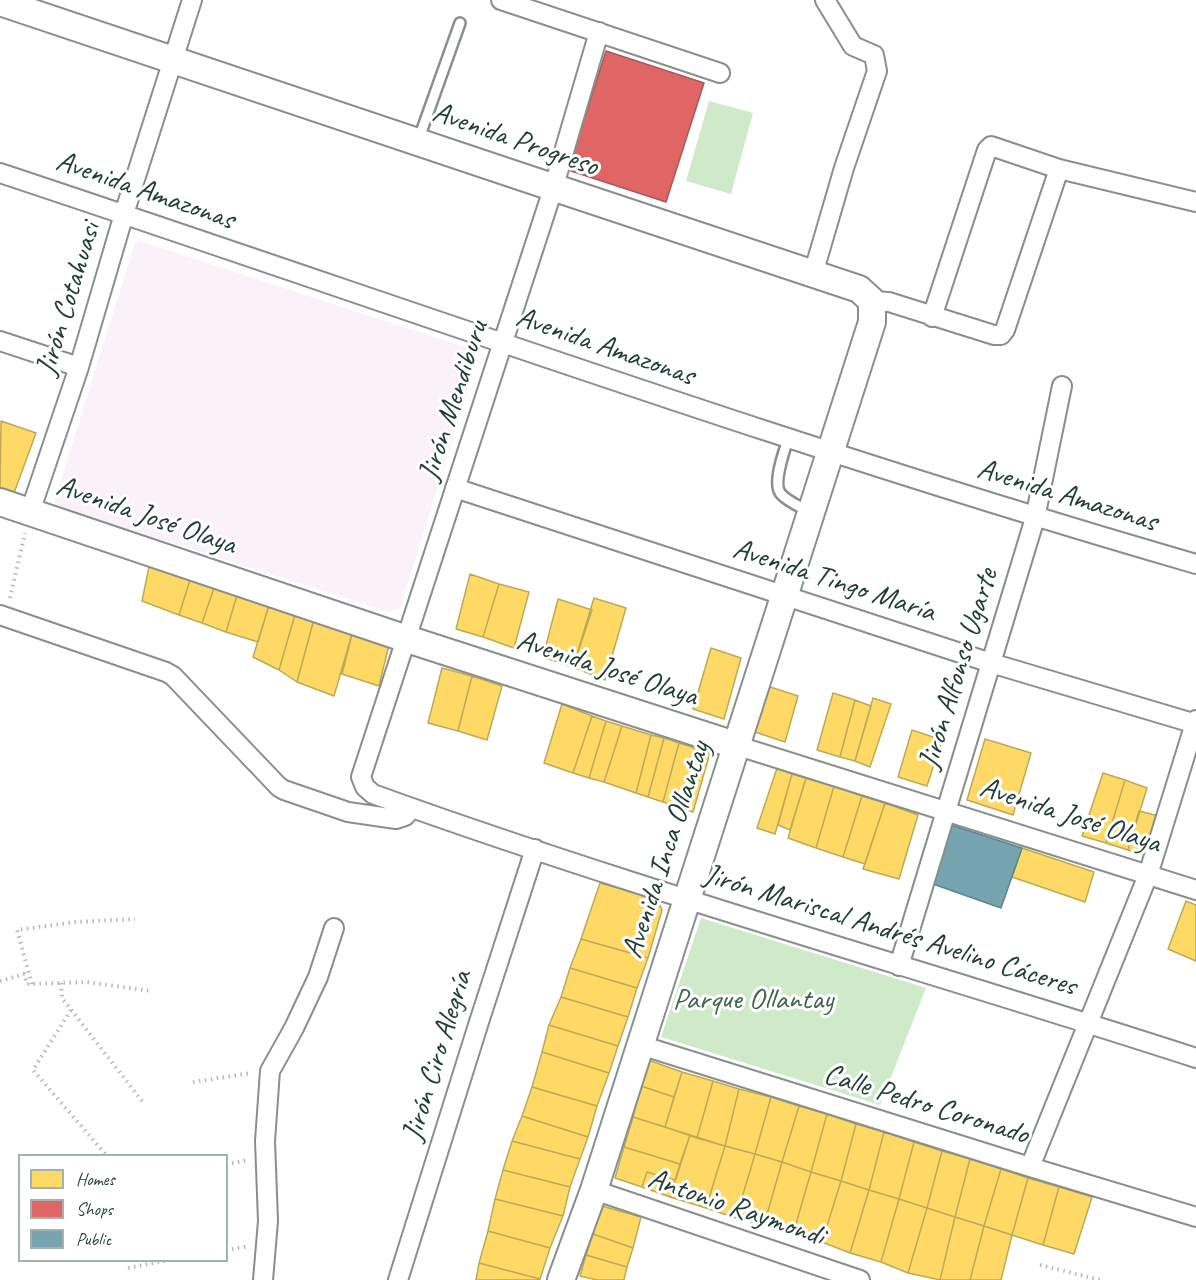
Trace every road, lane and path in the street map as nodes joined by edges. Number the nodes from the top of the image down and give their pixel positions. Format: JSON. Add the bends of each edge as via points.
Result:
{"nodes":[{"id":1,"x":192,"y":0,"type":"edge"},
{"id":2,"x":501,"y":0,"type":"edge"},
{"id":3,"x":825,"y":0,"type":"edge"},
{"id":4,"x":0,"y":2,"type":"edge"},
{"id":5,"x":460,"y":23,"type":"dead end"},
{"id":6,"x":599,"y":32,"type":"junction"},
{"id":7,"x":173,"y":59,"type":"junction"},
{"id":8,"x":720,"y":73,"type":"dead end"},
{"id":9,"x":418,"y":141,"type":"junction"},
{"id":10,"x":1059,"y":169,"type":"junction"},
{"id":11,"x":0,"y":173,"type":"edge"},
{"id":12,"x":553,"y":189,"type":"junction"},
{"id":13,"x":1196,"y":202,"type":"edge"},
{"id":14,"x":124,"y":214,"type":"junction"},
{"id":15,"x":813,"y":274,"type":"junction"},
{"id":16,"x":872,"y":301,"type":"junction"},
{"id":17,"x":932,"y":317,"type":"junction"},
{"id":18,"x":0,"y":341,"type":"edge"},
{"id":19,"x":503,"y":343,"type":"junction"},
{"id":20,"x":79,"y":368,"type":"junction"},
{"id":21,"x":1062,"y":386,"type":"dead end"},
{"id":22,"x":788,"y":438,"type":"junction"},
{"id":23,"x":829,"y":452,"type":"junction"},
{"id":24,"x":455,"y":488,"type":"junction"},
{"id":25,"x":0,"y":502,"type":"edge"},
{"id":26,"x":30,"y":512,"type":"junction"},
{"id":27,"x":810,"y":512,"type":"junction"},
{"id":28,"x":1035,"y":518,"type":"junction"},
{"id":29,"x":1196,"y":564,"type":"edge"},
{"id":30,"x":784,"y":595,"type":"junction"},
{"id":31,"x":3,"y":616,"type":"edge"},
{"id":32,"x":407,"y":639,"type":"junction"},
{"id":33,"x":991,"y":663,"type":"junction"},
{"id":34,"x":1196,"y":722,"type":"edge"},
{"id":35,"x":735,"y":745,"type":"junction"},
{"id":36,"x":365,"y":787,"type":"joint"},
{"id":37,"x":412,"y":808,"type":"junction"},
{"id":38,"x":946,"y":811,"type":"junction"},
{"id":39,"x":535,"y":849,"type":"junction"},
{"id":40,"x":1148,"y":875,"type":"junction"},
{"id":41,"x":1196,"y":890,"type":"edge"},
{"id":42,"x":687,"y":898,"type":"junction"},
{"id":43,"x":135,"y":919,"type":"dead end"},
{"id":44,"x":334,"y":928,"type":"dead end"},
{"id":45,"x":899,"y":966,"type":"junction"},
{"id":46,"x":0,"y":981,"type":"edge"},
{"id":47,"x":61,"y":983,"type":"junction"},
{"id":48,"x":32,"y":984,"type":"junction"},
{"id":49,"x":150,"y":991,"type":"dead end"},
{"id":50,"x":71,"y":1010,"type":"junction"},
{"id":51,"x":1089,"y":1023,"type":"junction"},
{"id":52,"x":640,"y":1045,"type":"junction"},
{"id":53,"x":1196,"y":1058,"type":"edge"},
{"id":54,"x":270,"y":1071,"type":"junction"},
{"id":55,"x":193,"y":1082,"type":"dead end"},
{"id":56,"x":142,"y":1101,"type":"dead end"},
{"id":57,"x":106,"y":1154,"type":"edge"},
{"id":58,"x":1030,"y":1167,"type":"junction"},
{"id":59,"x":594,"y":1190,"type":"junction"},
{"id":60,"x":1196,"y":1217,"type":"edge"},
{"id":61,"x":159,"y":1262,"type":"edge"},
{"id":62,"x":1040,"y":1265,"type":"dead end"},
{"id":63,"x":128,"y":1268,"type":"dead end"},
{"id":64,"x":263,"y":1280,"type":"edge"},
{"id":65,"x":398,"y":1280,"type":"edge"},
{"id":66,"x":561,"y":1280,"type":"edge"},
{"id":67,"x":860,"y":1280,"type":"edge"},
{"id":68,"x":1101,"y":1280,"type":"edge"}],
"edges":[{"from":1,"to":7,"type":"street","name":"Jirón Cotahuasi"},
{"from":2,"to":6,"type":"street"},
{"from":3,"to":15,"type":"street","via":[[853,46],[874,55],[877,71]]},
{"from":4,"to":7,"type":"street","name":"Avenida Progreso"},
{"from":5,"to":9,"type":"lane"},
{"from":6,"to":8,"type":"street"},
{"from":6,"to":12,"type":"street","name":"Jirón Mendiburu"},
{"from":7,"to":9,"type":"street","name":"Avenida Progreso"},
{"from":7,"to":14,"type":"street","name":"Jirón Cotahuasi"},
{"from":9,"to":12,"type":"street","name":"Avenida Progreso"},
{"from":10,"to":13,"type":"street"},
{"from":10,"to":17,"type":"street","name":"Avenida Progreso","via":[[1001,335]]},
{"from":10,"to":17,"type":"street","via":[[999,147],[987,150]]},
{"from":11,"to":14,"type":"street","name":"Avenida Amazonas"},
{"from":12,"to":15,"type":"street","name":"Avenida Progreso"},
{"from":12,"to":19,"type":"street","name":"Jirón Mendiburu"},
{"from":14,"to":19,"type":"street","name":"Avenida Amazonas"},
{"from":14,"to":20,"type":"street","name":"Jirón Cotahuasi"},
{"from":15,"to":16,"type":"street","name":"Avenida Progreso","via":[[859,289]]},
{"from":16,"to":17,"type":"street","name":"Avenida Progreso","via":[[889,302]]},
{"from":16,"to":23,"type":"street","name":"Avenida Inca Ollantay","via":[[872,322]]},
{"from":18,"to":20,"type":"street"},
{"from":19,"to":22,"type":"street","name":"Avenida Amazonas"},
{"from":19,"to":24,"type":"street","name":"Jirón Mendiburu"},
{"from":20,"to":26,"type":"street","name":"Jirón Cotahuasi"},
{"from":21,"to":28,"type":"street","name":"Jirón Alfonso Ugarte"},
{"from":22,"to":23,"type":"street","name":"Avenida Amazonas"},
{"from":22,"to":27,"type":"lane","via":[[776,484],[787,499]]},
{"from":23,"to":27,"type":"street","name":"Avenida Inca Ollantay"},
{"from":23,"to":28,"type":"street","name":"Avenida Amazonas"},
{"from":24,"to":30,"type":"street","name":"Avenida Tingo María"},
{"from":24,"to":32,"type":"street","name":"Jirón Mendiburu"},
{"from":25,"to":26,"type":"street","name":"Avenida José Olaya"},
{"from":26,"to":31,"type":"path"},
{"from":26,"to":32,"type":"street","name":"Avenida José Olaya"},
{"from":27,"to":30,"type":"street","name":"Avenida Inca Ollantay"},
{"from":28,"to":29,"type":"street","name":"Avenida Amazonas"},
{"from":28,"to":33,"type":"street","name":"Jirón Alfonso Ugarte"},
{"from":30,"to":33,"type":"street","name":"Avenida Tingo María"},
{"from":30,"to":35,"type":"street","name":"Avenida Inca Ollantay"},
{"from":31,"to":37,"type":"street","via":[[173,676],[279,787],[348,812],[396,819]]},
{"from":32,"to":35,"type":"street","name":"Avenida José Olaya"},
{"from":32,"to":36,"type":"street","name":"Jirón Mendiburu","via":[[361,777]]},
{"from":33,"to":34,"type":"street","name":"Avenida Tingo María"},
{"from":33,"to":38,"type":"street","name":"Jirón Alfonso Ugarte"},
{"from":34,"to":40,"type":"street"},
{"from":35,"to":38,"type":"street","name":"Avenida José Olaya"},
{"from":35,"to":42,"type":"street","name":"Avenida Inca Ollantay"},
{"from":36,"to":37,"type":"street","name":"Jirón Mariscal Andrés Avelino Cáceres","via":[[373,794]]},
{"from":37,"to":39,"type":"street","name":"Jirón Mariscal Andrés Avelino Cáceres"},
{"from":38,"to":40,"type":"street","name":"Avenida José Olaya"},
{"from":38,"to":45,"type":"street","name":"Jirón Alfonso Ugarte"},
{"from":39,"to":42,"type":"street","name":"Jirón Mariscal Andrés Avelino Cáceres"},
{"from":39,"to":65,"type":"street","name":"Jirón Ciro Alegría"},
{"from":40,"to":41,"type":"street","name":"Avenida José Olaya"},
{"from":40,"to":51,"type":"street"},
{"from":42,"to":45,"type":"street","name":"Jirón Mariscal Andrés Avelino Cáceres"},
{"from":42,"to":52,"type":"street","name":"Avenida Inca Ollantay"},
{"from":43,"to":48,"type":"path","via":[[16,930]]},
{"from":44,"to":54,"type":"street","via":[[318,977]]},
{"from":45,"to":51,"type":"street","name":"Jirón Mariscal Andrés Avelino Cáceres"},
{"from":46,"to":48,"type":"path","via":[[24,974],[27,984]]},
{"from":47,"to":48,"type":"path"},
{"from":47,"to":49,"type":"path","via":[[87,982]]},
{"from":47,"to":50,"type":"path","via":[[62,998]]},
{"from":50,"to":56,"type":"path"},
{"from":50,"to":57,"type":"path","via":[[33,1070]]},
{"from":51,"to":53,"type":"street","name":"Jirón Mariscal Andrés Avelino Cáceres"},
{"from":51,"to":58,"type":"street"},
{"from":52,"to":58,"type":"street","name":"Calle Pedro Coronado"},
{"from":52,"to":59,"type":"street","name":"Avenida Inca Ollantay"},
{"from":54,"to":55,"type":"path"},
{"from":54,"to":64,"type":"street","via":[[265,1141],[268,1221]]},
{"from":58,"to":60,"type":"street","name":"Calle Pedro Coronado"},
{"from":59,"to":66,"type":"street","name":"Avenida Inca Ollantay"},
{"from":59,"to":67,"type":"street","name":"Antonio Raymondi"},
{"from":61,"to":63,"type":"path"},
{"from":62,"to":68,"type":"path"}]}
